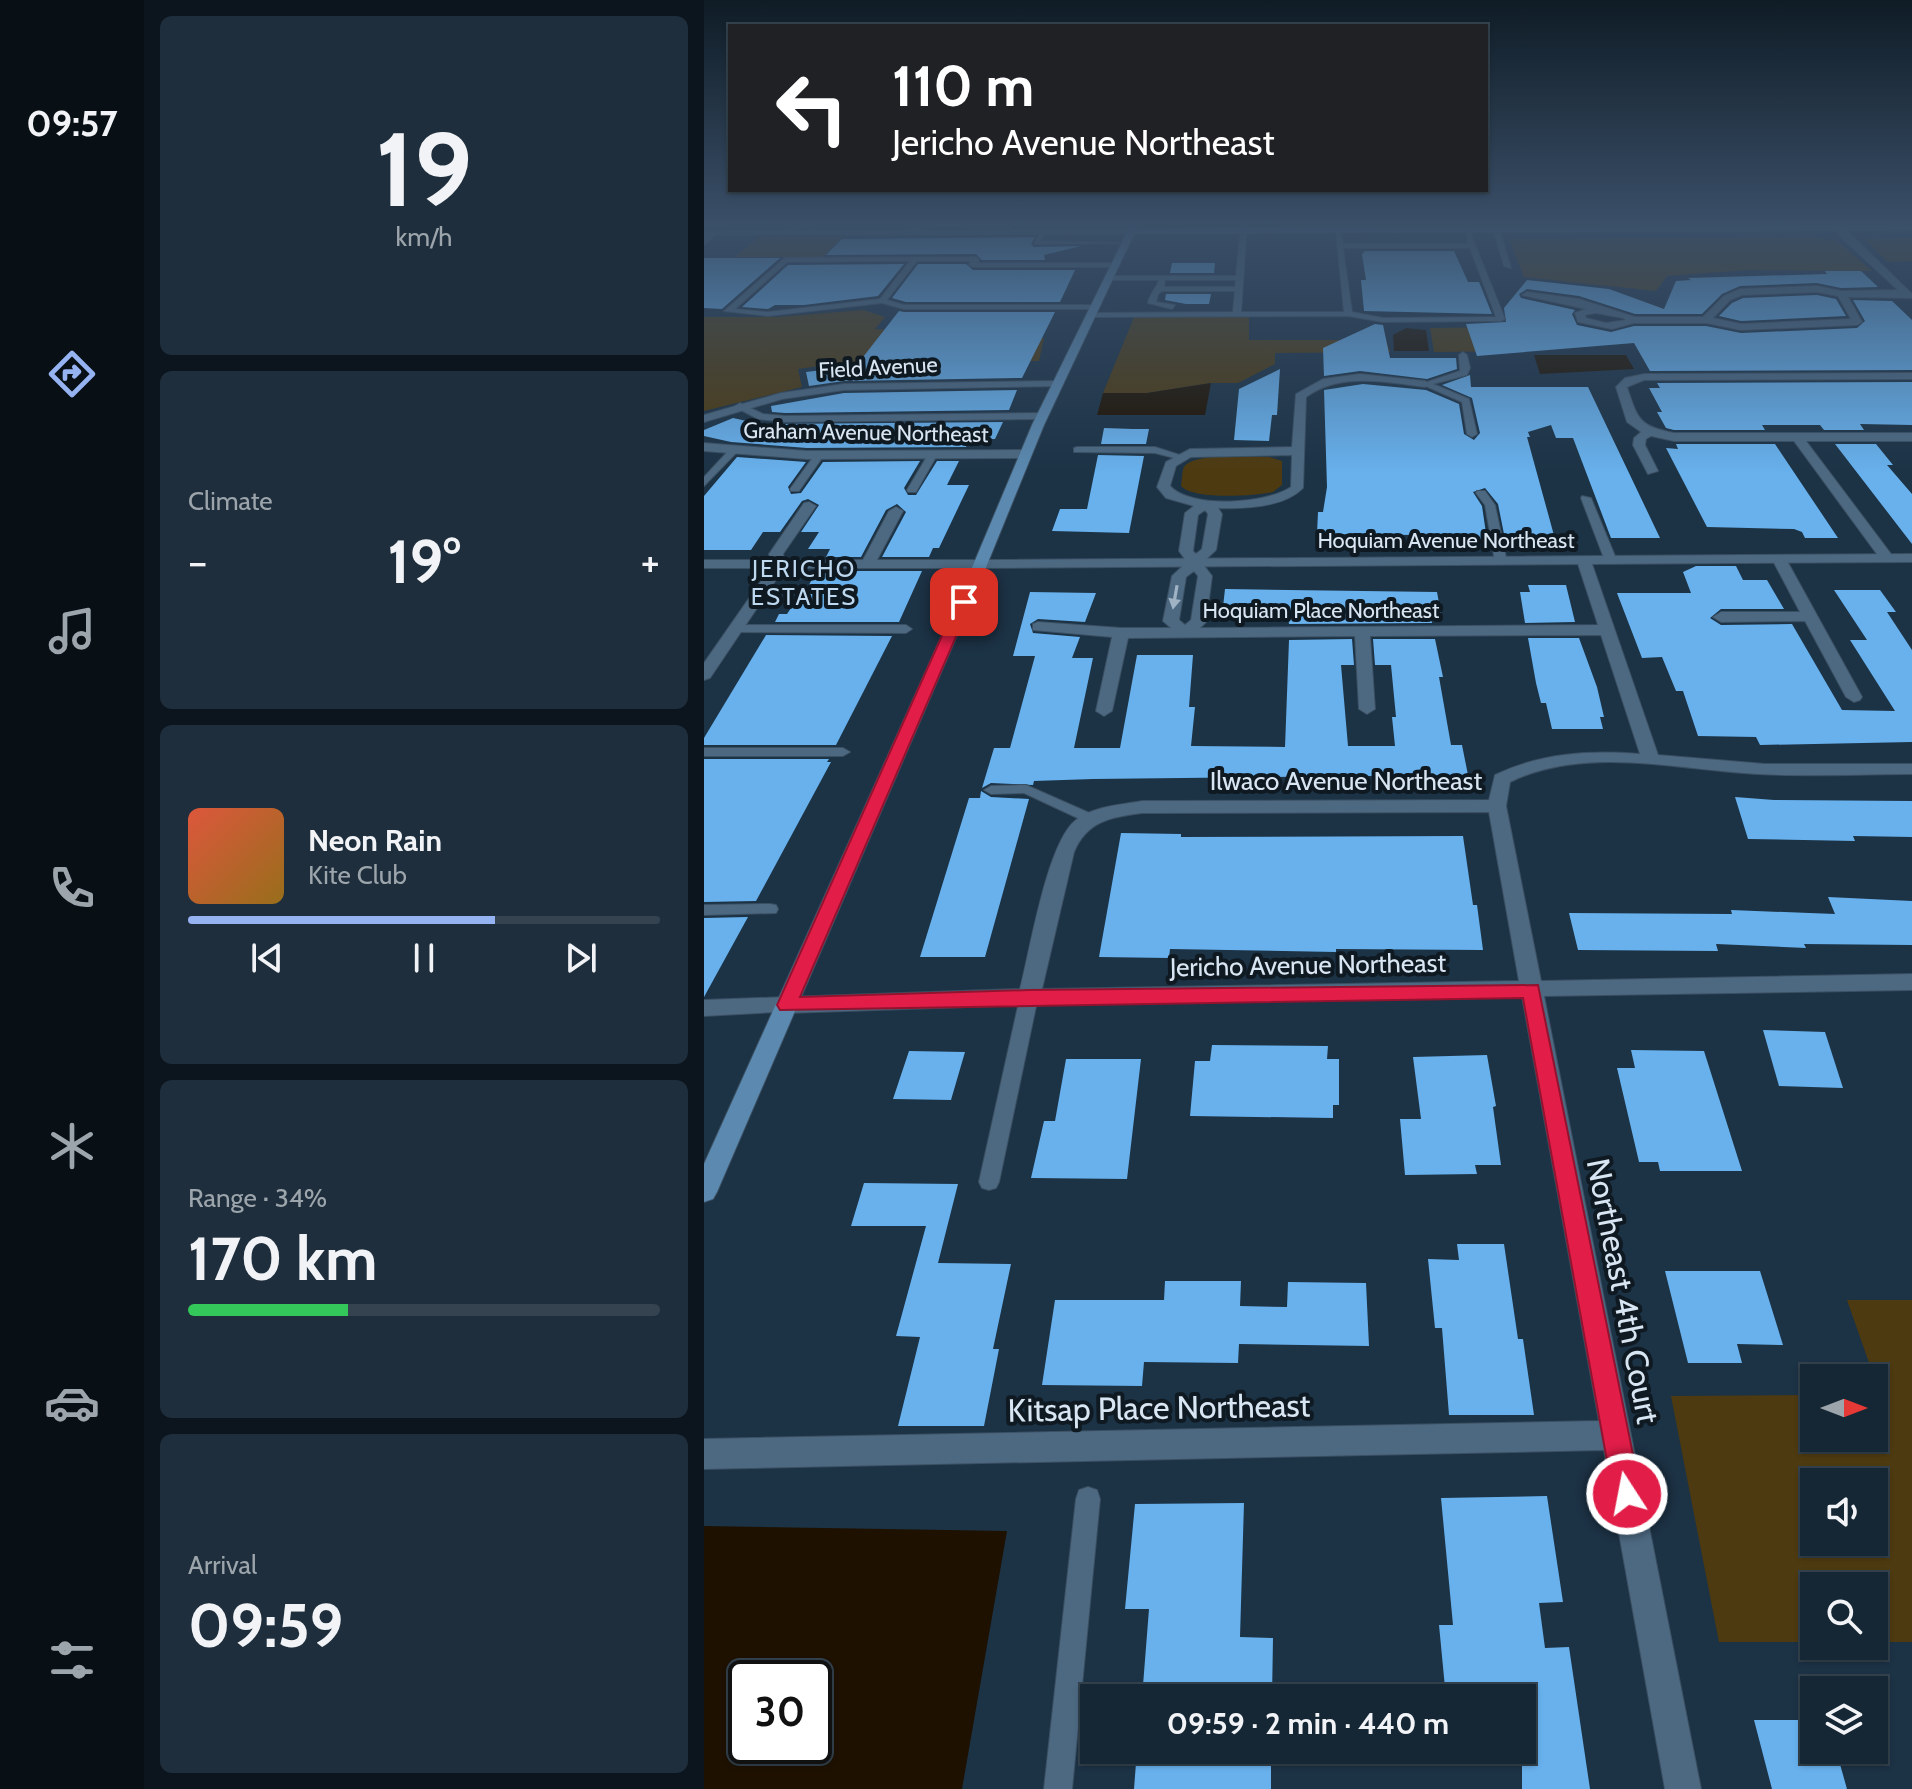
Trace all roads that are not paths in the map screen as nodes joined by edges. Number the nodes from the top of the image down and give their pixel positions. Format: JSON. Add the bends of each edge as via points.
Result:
{"nodes":[{"id":1,"x":732,"y":307,"type":"edge"},
{"id":2,"x":825,"y":307,"type":"edge"},
{"id":3,"x":927,"y":307,"type":"edge"},
{"id":4,"x":1095,"y":307,"type":"edge"},
{"id":5,"x":1186,"y":307,"type":"edge"},
{"id":6,"x":1347,"y":307,"type":"edge"},
{"id":7,"x":1496,"y":307,"type":"edge"},
{"id":8,"x":1591,"y":307,"type":"edge"},
{"id":9,"x":1718,"y":307,"type":"edge"},
{"id":10,"x":1851,"y":307,"type":"edge"},
{"id":11,"x":1237,"y":310,"type":"junction"},
{"id":12,"x":1596,"y":310,"type":"junction"},
{"id":13,"x":1093,"y":311,"type":"junction"},
{"id":14,"x":1348,"y":314,"type":"junction"},
{"id":15,"x":1633,"y":320,"type":"junction"},
{"id":16,"x":1706,"y":320,"type":"junction"},
{"id":17,"x":1463,"y":355,"type":"dead end"},
{"id":18,"x":1912,"y":376,"type":"edge"},
{"id":19,"x":1058,"y":384,"type":"junction"},
{"id":20,"x":1425,"y":384,"type":"junction"},
{"id":21,"x":740,"y":406,"type":"junction"},
{"id":22,"x":1042,"y":416,"type":"junction"},
{"id":23,"x":704,"y":419,"type":"edge"},
{"id":24,"x":1649,"y":432,"type":"junction"},
{"id":25,"x":1472,"y":434,"type":"dead end"},
{"id":26,"x":1797,"y":437,"type":"junction"},
{"id":27,"x":1912,"y":437,"type":"edge"},
{"id":28,"x":704,"y":447,"type":"edge"},
{"id":29,"x":734,"y":450,"type":"junction"},
{"id":30,"x":1077,"y":450,"type":"dead end"},
{"id":31,"x":1298,"y":451,"type":"junction"},
{"id":32,"x":1026,"y":454,"type":"junction"},
{"id":33,"x":819,"y":455,"type":"junction"},
{"id":34,"x":932,"y":455,"type":"junction"},
{"id":35,"x":1178,"y":456,"type":"junction"},
{"id":36,"x":1652,"y":471,"type":"dead end"},
{"id":37,"x":704,"y":483,"type":"edge"},
{"id":38,"x":795,"y":489,"type":"dead end"},
{"id":39,"x":912,"y":490,"type":"dead end"},
{"id":40,"x":1481,"y":493,"type":"dead end"},
{"id":41,"x":1586,"y":498,"type":"dead end"},
{"id":42,"x":1207,"y":503,"type":"junction"},
{"id":43,"x":809,"y":506,"type":"dead end"},
{"id":44,"x":896,"y":511,"type":"dead end"},
{"id":45,"x":1887,"y":558,"type":"junction"},
{"id":46,"x":1912,"y":558,"type":"edge"},
{"id":47,"x":1779,"y":559,"type":"junction"},
{"id":48,"x":1584,"y":561,"type":"junction"},
{"id":49,"x":1611,"y":561,"type":"junction"},
{"id":50,"x":1501,"y":562,"type":"junction"},
{"id":51,"x":1196,"y":563,"type":"junction"},
{"id":52,"x":704,"y":564,"type":"edge"},
{"id":53,"x":980,"y":564,"type":"junction"},
{"id":54,"x":779,"y":565,"type":"junction"},
{"id":55,"x":867,"y":565,"type":"junction"},
{"id":56,"x":1810,"y":616,"type":"junction"},
{"id":57,"x":1721,"y":617,"type":"dead end"},
{"id":58,"x":1038,"y":627,"type":"dead end"},
{"id":59,"x":735,"y":629,"type":"junction"},
{"id":60,"x":906,"y":629,"type":"dead end"},
{"id":61,"x":1605,"y":630,"type":"junction"},
{"id":62,"x":1362,"y":631,"type":"junction"},
{"id":63,"x":1185,"y":632,"type":"junction"},
{"id":64,"x":1121,"y":633,"type":"junction"},
{"id":65,"x":704,"y":675,"type":"edge"},
{"id":66,"x":1854,"y":697,"type":"dead end"},
{"id":67,"x":1367,"y":709,"type":"dead end"},
{"id":68,"x":1104,"y":711,"type":"dead end"},
{"id":69,"x":704,"y":752,"type":"edge"},
{"id":70,"x":843,"y":752,"type":"dead end"},
{"id":71,"x":1650,"y":758,"type":"junction"},
{"id":72,"x":1912,"y":769,"type":"edge"},
{"id":73,"x":991,"y":790,"type":"dead end"},
{"id":74,"x":1497,"y":806,"type":"junction"},
{"id":75,"x":1089,"y":818,"type":"junction"},
{"id":76,"x":770,"y":909,"type":"dead end"},
{"id":77,"x":704,"y":910,"type":"edge"},
{"id":78,"x":1912,"y":982,"type":"edge"},
{"id":79,"x":1531,"y":990,"type":"junction"},
{"id":80,"x":1029,"y":997,"type":"junction"},
{"id":81,"x":787,"y":1005,"type":"junction"},
{"id":82,"x":704,"y":1008,"type":"edge"},
{"id":83,"x":989,"y":1182,"type":"dead end"},
{"id":84,"x":704,"y":1192,"type":"edge"},
{"id":85,"x":1616,"y":1435,"type":"junction"},
{"id":86,"x":704,"y":1454,"type":"edge"},
{"id":87,"x":1088,"y":1499,"type":"dead end"},
{"id":88,"x":1058,"y":1789,"type":"edge"},
{"id":89,"x":1683,"y":1789,"type":"edge"}],
"edges":[{"from":1,"to":2,"type":"lane","via":[[728,311],[768,314]]},
{"from":3,"to":13,"type":"lane"},
{"from":4,"to":13,"type":"main road"},
{"from":5,"to":11,"type":"lane"},
{"from":6,"to":14,"type":"lane"},
{"from":7,"to":14,"type":"lane","via":[[1501,319],[1383,320]]},
{"from":8,"to":12,"type":"street"},
{"from":9,"to":16,"type":"street"},
{"from":10,"to":16,"type":"street","via":[[1857,322],[1741,327]]},
{"from":11,"to":13,"type":"lane"},
{"from":11,"to":14,"type":"lane"},
{"from":12,"to":15,"type":"street"},
{"from":12,"to":15,"type":"street","via":[[1580,313],[1581,320],[1613,326]]},
{"from":13,"to":19,"type":"main road"},
{"from":15,"to":16,"type":"street"},
{"from":17,"to":20,"type":"lane","via":[[1464,373]]},
{"from":18,"to":24,"type":"street","via":[[1660,377],[1624,382],[1621,387],[1633,422]]},
{"from":19,"to":21,"type":"street","name":"Field Avenue","via":[[844,387]]},
{"from":19,"to":22,"type":"main road"},
{"from":20,"to":25,"type":"lane","via":[[1466,401]]},
{"from":20,"to":31,"type":"street","via":[[1341,380],[1309,387],[1300,396]]},
{"from":21,"to":22,"type":"lane","via":[[761,417],[785,419]]},
{"from":21,"to":23,"type":"street","name":"Field Avenue"},
{"from":22,"to":32,"type":"main road"},
{"from":24,"to":26,"type":"street","via":[[1674,437]]},
{"from":24,"to":36,"type":"street","via":[[1639,445]]},
{"from":26,"to":27,"type":"street"},
{"from":26,"to":45,"type":"street"},
{"from":28,"to":29,"type":"street","name":"Graham Avenue Northeast"},
{"from":29,"to":33,"type":"street","name":"Graham Avenue Northeast"},
{"from":29,"to":37,"type":"lane"},
{"from":30,"to":35,"type":"lane","via":[[1155,450]]},
{"from":31,"to":35,"type":"street"},
{"from":31,"to":42,"type":"street","via":[[1293,494],[1272,501]]},
{"from":32,"to":34,"type":"street","name":"Graham Avenue Northeast"},
{"from":32,"to":53,"type":"main road"},
{"from":33,"to":34,"type":"street","name":"Graham Avenue Northeast"},
{"from":33,"to":38,"type":"lane"},
{"from":34,"to":39,"type":"lane"},
{"from":35,"to":42,"type":"street","via":[[1168,465],[1166,494]]},
{"from":40,"to":50,"type":"lane","via":[[1490,505]]},
{"from":41,"to":49,"type":"lane"},
{"from":42,"to":51,"type":"street","via":[[1215,514],[1209,550]]},
{"from":42,"to":51,"type":"street","via":[[1192,513],[1186,551]]},
{"from":43,"to":54,"type":"street","via":[[776,554]]},
{"from":44,"to":55,"type":"street"},
{"from":45,"to":46,"type":"street","name":"Hoquiam Avenue Northeast"},
{"from":45,"to":47,"type":"street","name":"Hoquiam Avenue Northeast"},
{"from":47,"to":49,"type":"street","name":"Hoquiam Avenue Northeast"},
{"from":47,"to":56,"type":"street"},
{"from":48,"to":49,"type":"street","name":"Hoquiam Avenue Northeast"},
{"from":48,"to":50,"type":"street","name":"Hoquiam Avenue Northeast"},
{"from":48,"to":61,"type":"street"},
{"from":50,"to":51,"type":"street","name":"Hoquiam Avenue Northeast"},
{"from":51,"to":53,"type":"street","name":"Hoquiam Avenue Northeast"},
{"from":51,"to":63,"type":"street","via":[[1205,576],[1198,622]]},
{"from":51,"to":63,"type":"street","one_way":true,"via":[[1179,576],[1171,621]]},
{"from":52,"to":54,"type":"street","name":"Hoquiam Avenue Northeast"},
{"from":53,"to":55,"type":"street","name":"Hoquiam Avenue Northeast"},
{"from":53,"to":81,"type":"main road"},
{"from":54,"to":55,"type":"street","name":"Hoquiam Avenue Northeast"},
{"from":54,"to":59,"type":"street"},
{"from":56,"to":57,"type":"street"},
{"from":56,"to":66,"type":"street"},
{"from":58,"to":64,"type":"street","name":"Hoquiam Place Northeast"},
{"from":59,"to":60,"type":"lane"},
{"from":59,"to":65,"type":"street"},
{"from":61,"to":62,"type":"street","name":"Hoquiam Place Northeast"},
{"from":61,"to":71,"type":"street"},
{"from":62,"to":63,"type":"street","name":"Hoquiam Place Northeast"},
{"from":62,"to":67,"type":"street"},
{"from":63,"to":64,"type":"street","name":"Hoquiam Place Northeast"},
{"from":64,"to":68,"type":"street"},
{"from":69,"to":70,"type":"lane"},
{"from":71,"to":72,"type":"street","name":"Ilwaco Avenue Northeast","via":[[1763,769]]},
{"from":71,"to":74,"type":"street","name":"Ilwaco Avenue Northeast","via":[[1547,761],[1515,769],[1501,779]]},
{"from":73,"to":75,"type":"lane","via":[[1026,789]]},
{"from":74,"to":75,"type":"street","name":"Ilwaco Avenue Northeast","via":[[1142,807]]},
{"from":74,"to":79,"type":"street","name":"Northeast 4th Court"},
{"from":75,"to":80,"type":"street","via":[[1072,831],[1064,852]]},
{"from":76,"to":77,"type":"lane"},
{"from":78,"to":79,"type":"street","name":"Jericho Avenue Northeast"},
{"from":79,"to":80,"type":"street","name":"Jericho Avenue Northeast"},
{"from":79,"to":85,"type":"street","name":"Northeast 4th Court"},
{"from":80,"to":81,"type":"street","name":"Jericho Avenue Northeast"},
{"from":80,"to":83,"type":"lane"},
{"from":81,"to":82,"type":"street","name":"Jericho Avenue Northeast"},
{"from":81,"to":84,"type":"main road"},
{"from":85,"to":86,"type":"street","name":"Kitsap Place Northeast"},
{"from":85,"to":89,"type":"street","name":"Northeast 4th Court"},
{"from":87,"to":88,"type":"lane"}]}
